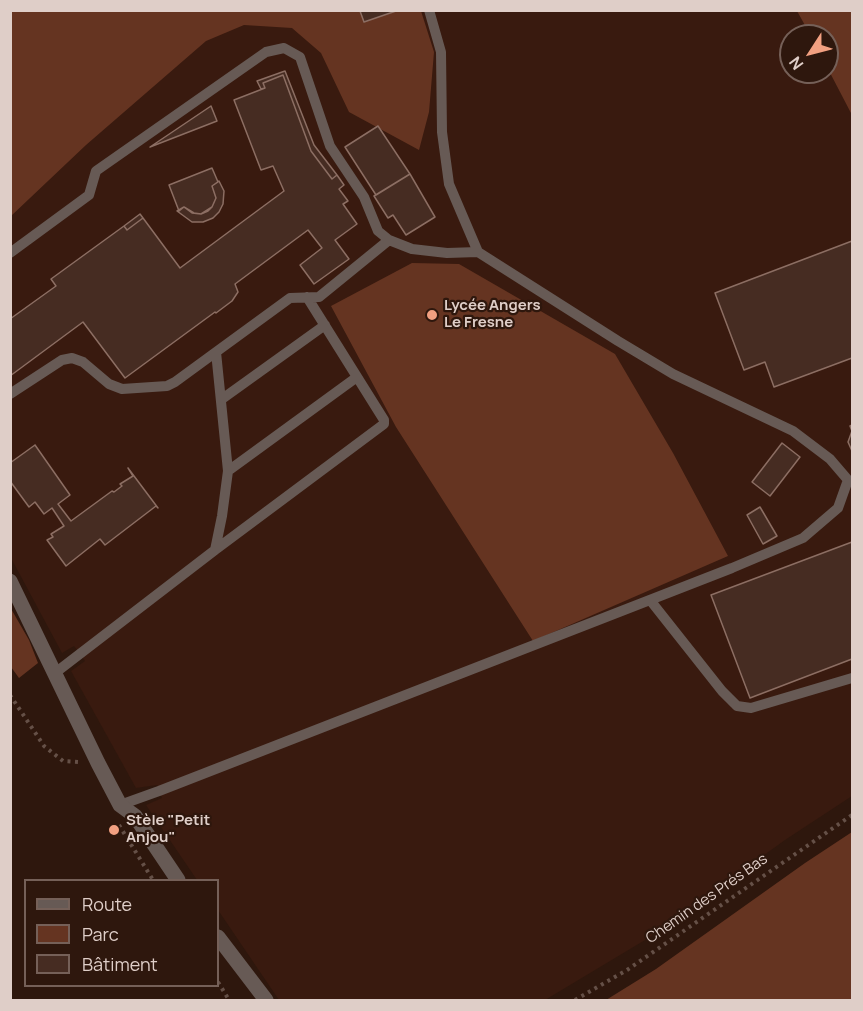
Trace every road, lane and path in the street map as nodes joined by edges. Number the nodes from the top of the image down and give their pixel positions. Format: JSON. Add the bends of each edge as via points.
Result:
{"nodes":[{"id":1,"x":429,"y":10,"type":"edge"},
{"id":2,"x":388,"y":240,"type":"junction"},
{"id":3,"x":478,"y":252,"type":"junction"},
{"id":4,"x":10,"y":253,"type":"edge"},
{"id":5,"x":307,"y":297,"type":"junction"},
{"id":6,"x":325,"y":325,"type":"junction"},
{"id":7,"x":216,"y":352,"type":"junction"},
{"id":8,"x":357,"y":376,"type":"junction"},
{"id":9,"x":10,"y":394,"type":"edge"},
{"id":10,"x":222,"y":399,"type":"junction"},
{"id":11,"x":228,"y":471,"type":"junction"},
{"id":12,"x":850,"y":479,"type":"edge"},
{"id":13,"x":215,"y":550,"type":"junction"},
{"id":14,"x":10,"y":581,"type":"edge"},
{"id":15,"x":650,"y":600,"type":"junction"},
{"id":16,"x":55,"y":673,"type":"junction"},
{"id":17,"x":852,"y":678,"type":"edge"},
{"id":18,"x":10,"y":695,"type":"edge"},
{"id":19,"x":98,"y":763,"type":"junction"},
{"id":20,"x":120,"y":805,"type":"junction"},
{"id":21,"x":852,"y":815,"type":"edge"},
{"id":22,"x":120,"y":830,"type":"dead end"},
{"id":23,"x":152,"y":879,"type":"edge"},
{"id":24,"x":177,"y":879,"type":"edge"},
{"id":25,"x":219,"y":938,"type":"edge"},
{"id":26,"x":219,"y":984,"type":"edge"},
{"id":27,"x":229,"y":1000,"type":"edge"},
{"id":28,"x":266,"y":1000,"type":"edge"},
{"id":29,"x":575,"y":1000,"type":"edge"}],
"edges":[{"from":1,"to":3,"type":"lane","via":[[441,52],[442,132],[449,184]]},
{"from":2,"to":3,"type":"lane","via":[[412,249]]},
{"from":2,"to":4,"type":"lane","via":[[378,231],[364,197],[330,146],[300,57],[284,48],[266,52],[96,171],[89,195]]},
{"from":2,"to":5,"type":"lane","via":[[319,297]]},
{"from":3,"to":12,"type":"lane","via":[[673,374],[793,431]]},
{"from":5,"to":6,"type":"lane"},
{"from":5,"to":7,"type":"lane","via":[[290,298]]},
{"from":6,"to":8,"type":"lane"},
{"from":6,"to":10,"type":"lane"},
{"from":7,"to":9,"type":"lane","via":[[166,386],[122,388],[108,384],[83,362],[72,358],[62,360]]},
{"from":7,"to":10,"type":"lane"},
{"from":8,"to":11,"type":"lane"},
{"from":8,"to":13,"type":"lane","via":[[384,424]]},
{"from":10,"to":11,"type":"lane"},
{"from":11,"to":13,"type":"lane"},
{"from":12,"to":15,"type":"lane","via":[[838,508],[803,538]]},
{"from":13,"to":16,"type":"lane"},
{"from":14,"to":16,"type":"street"},
{"from":15,"to":17,"type":"lane","via":[[737,706],[751,708]]},
{"from":15,"to":20,"type":"lane"},
{"from":16,"to":19,"type":"street"},
{"from":18,"to":19,"type":"path","via":[[44,746],[63,760]]},
{"from":19,"to":20,"type":"street"},
{"from":20,"to":24,"type":"street","via":[[135,816]]},
{"from":21,"to":29,"type":"path","name":"Chemin des Prés Bas","via":[[627,970]]},
{"from":22,"to":23,"type":"path"},
{"from":25,"to":28,"type":"street"},
{"from":26,"to":27,"type":"path"}]}
